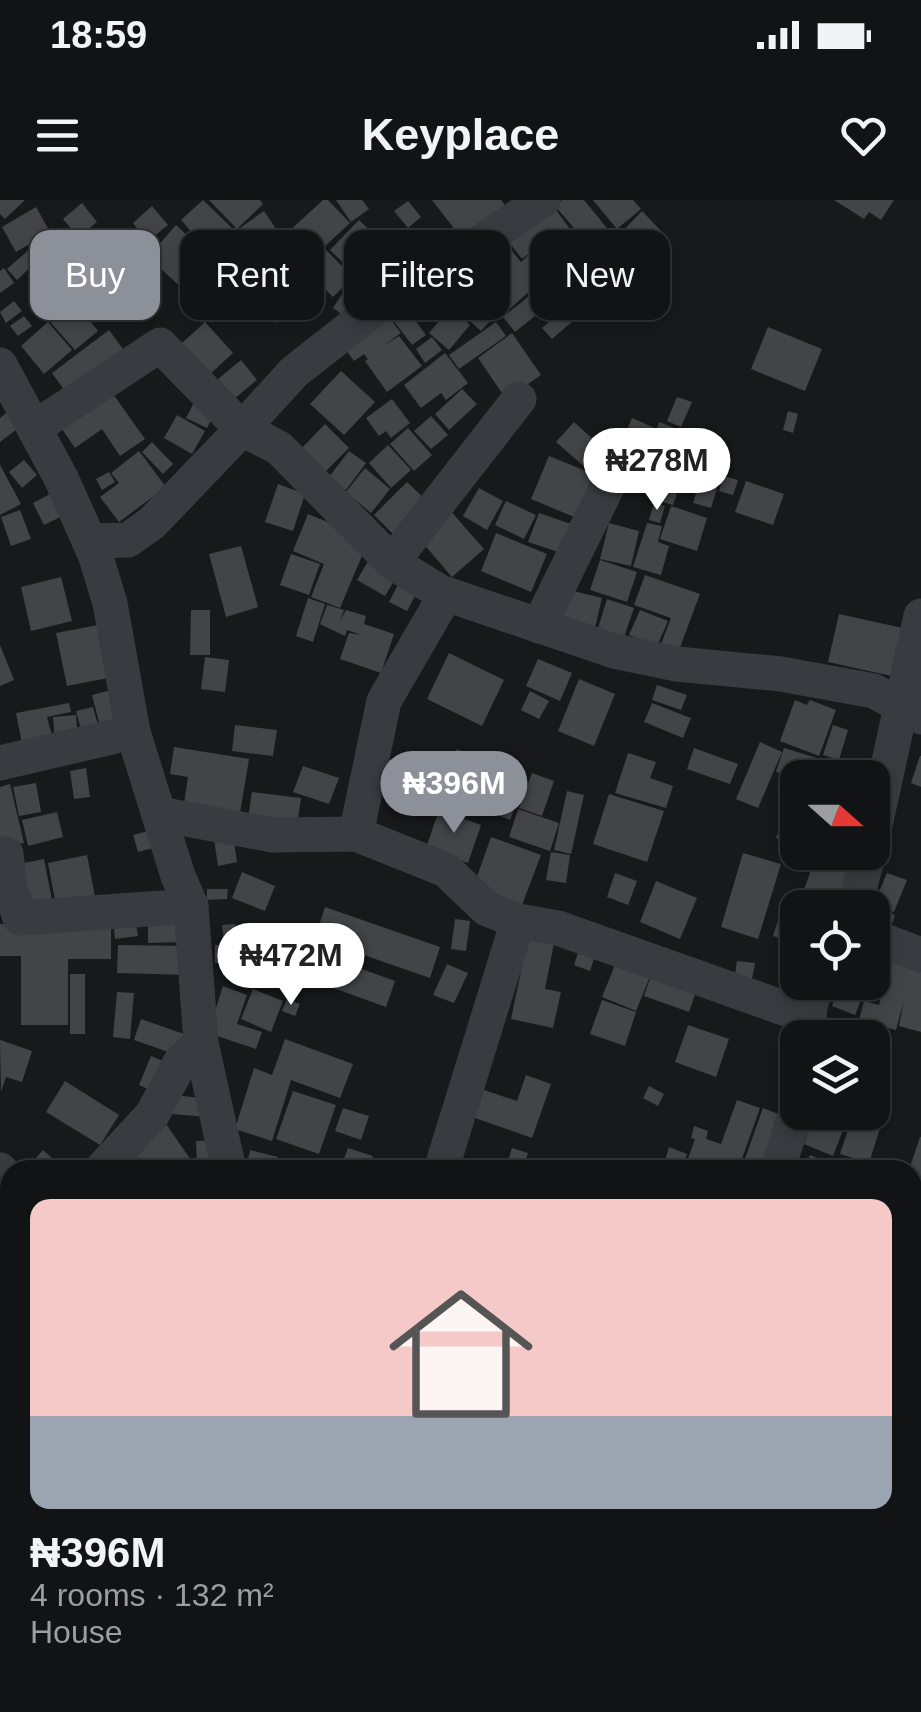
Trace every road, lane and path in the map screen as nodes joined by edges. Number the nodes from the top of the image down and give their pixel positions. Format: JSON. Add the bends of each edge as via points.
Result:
{"nodes":[{"id":1,"x":543,"y":200,"type":"edge"},
{"id":2,"x":0,"y":365,"type":"edge"},
{"id":3,"x":519,"y":398,"type":"dead end"},
{"id":4,"x":34,"y":428,"type":"junction"},
{"id":5,"x":242,"y":429,"type":"junction"},
{"id":6,"x":614,"y":474,"type":"dead end"},
{"id":7,"x":89,"y":541,"type":"junction"},
{"id":8,"x":392,"y":562,"type":"junction"},
{"id":9,"x":446,"y":594,"type":"junction"},
{"id":10,"x":921,"y":616,"type":"edge"},
{"id":11,"x":539,"y":626,"type":"junction"},
{"id":12,"x":910,"y":712,"type":"edge"},
{"id":13,"x":133,"y":732,"type":"junction"},
{"id":14,"x":0,"y":763,"type":"edge"},
{"id":15,"x":890,"y":779,"type":"edge"},
{"id":16,"x":160,"y":814,"type":"junction"},
{"id":17,"x":356,"y":834,"type":"junction"},
{"id":18,"x":6,"y":854,"type":"dead end"},
{"id":19,"x":191,"y":906,"type":"junction"},
{"id":20,"x":518,"y":921,"type":"junction"},
{"id":21,"x":890,"y":943,"type":"edge"},
{"id":22,"x":921,"y":955,"type":"edge"},
{"id":23,"x":790,"y":1020,"type":"edge"},
{"id":24,"x":201,"y":1043,"type":"junction"},
{"id":25,"x":791,"y":1130,"type":"edge"},
{"id":26,"x":110,"y":1160,"type":"edge"},
{"id":27,"x":226,"y":1160,"type":"edge"},
{"id":28,"x":444,"y":1160,"type":"edge"},
{"id":29,"x":781,"y":1160,"type":"edge"}],
"edges":[{"from":1,"to":5,"type":"street","via":[[410,281],[294,372]]},
{"from":2,"to":4,"type":"street"},
{"from":3,"to":8,"type":"street"},
{"from":4,"to":5,"type":"street","via":[[160,345]]},
{"from":4,"to":7,"type":"street"},
{"from":5,"to":7,"type":"street","via":[[152,523],[128,540]]},
{"from":5,"to":8,"type":"street","via":[[279,448]]},
{"from":6,"to":11,"type":"street"},
{"from":7,"to":13,"type":"street","via":[[110,604]]},
{"from":8,"to":9,"type":"street"},
{"from":9,"to":11,"type":"street"},
{"from":9,"to":17,"type":"street","via":[[384,701]]},
{"from":10,"to":12,"type":"street"},
{"from":11,"to":12,"type":"street","via":[[641,657],[874,692]]},
{"from":12,"to":15,"type":"street"},
{"from":13,"to":14,"type":"street"},
{"from":13,"to":16,"type":"street"},
{"from":16,"to":17,"type":"street","via":[[272,835]]},
{"from":16,"to":19,"type":"street"},
{"from":17,"to":20,"type":"street","via":[[446,870],[487,909]]},
{"from":18,"to":19,"type":"street","via":[[20,918]]},
{"from":19,"to":24,"type":"street"},
{"from":20,"to":23,"type":"street","via":[[558,928]]},
{"from":20,"to":28,"type":"street"},
{"from":21,"to":22,"type":"street"},
{"from":24,"to":26,"type":"street","via":[[182,1061],[152,1115]]},
{"from":24,"to":27,"type":"street"},
{"from":25,"to":29,"type":"street"}]}
